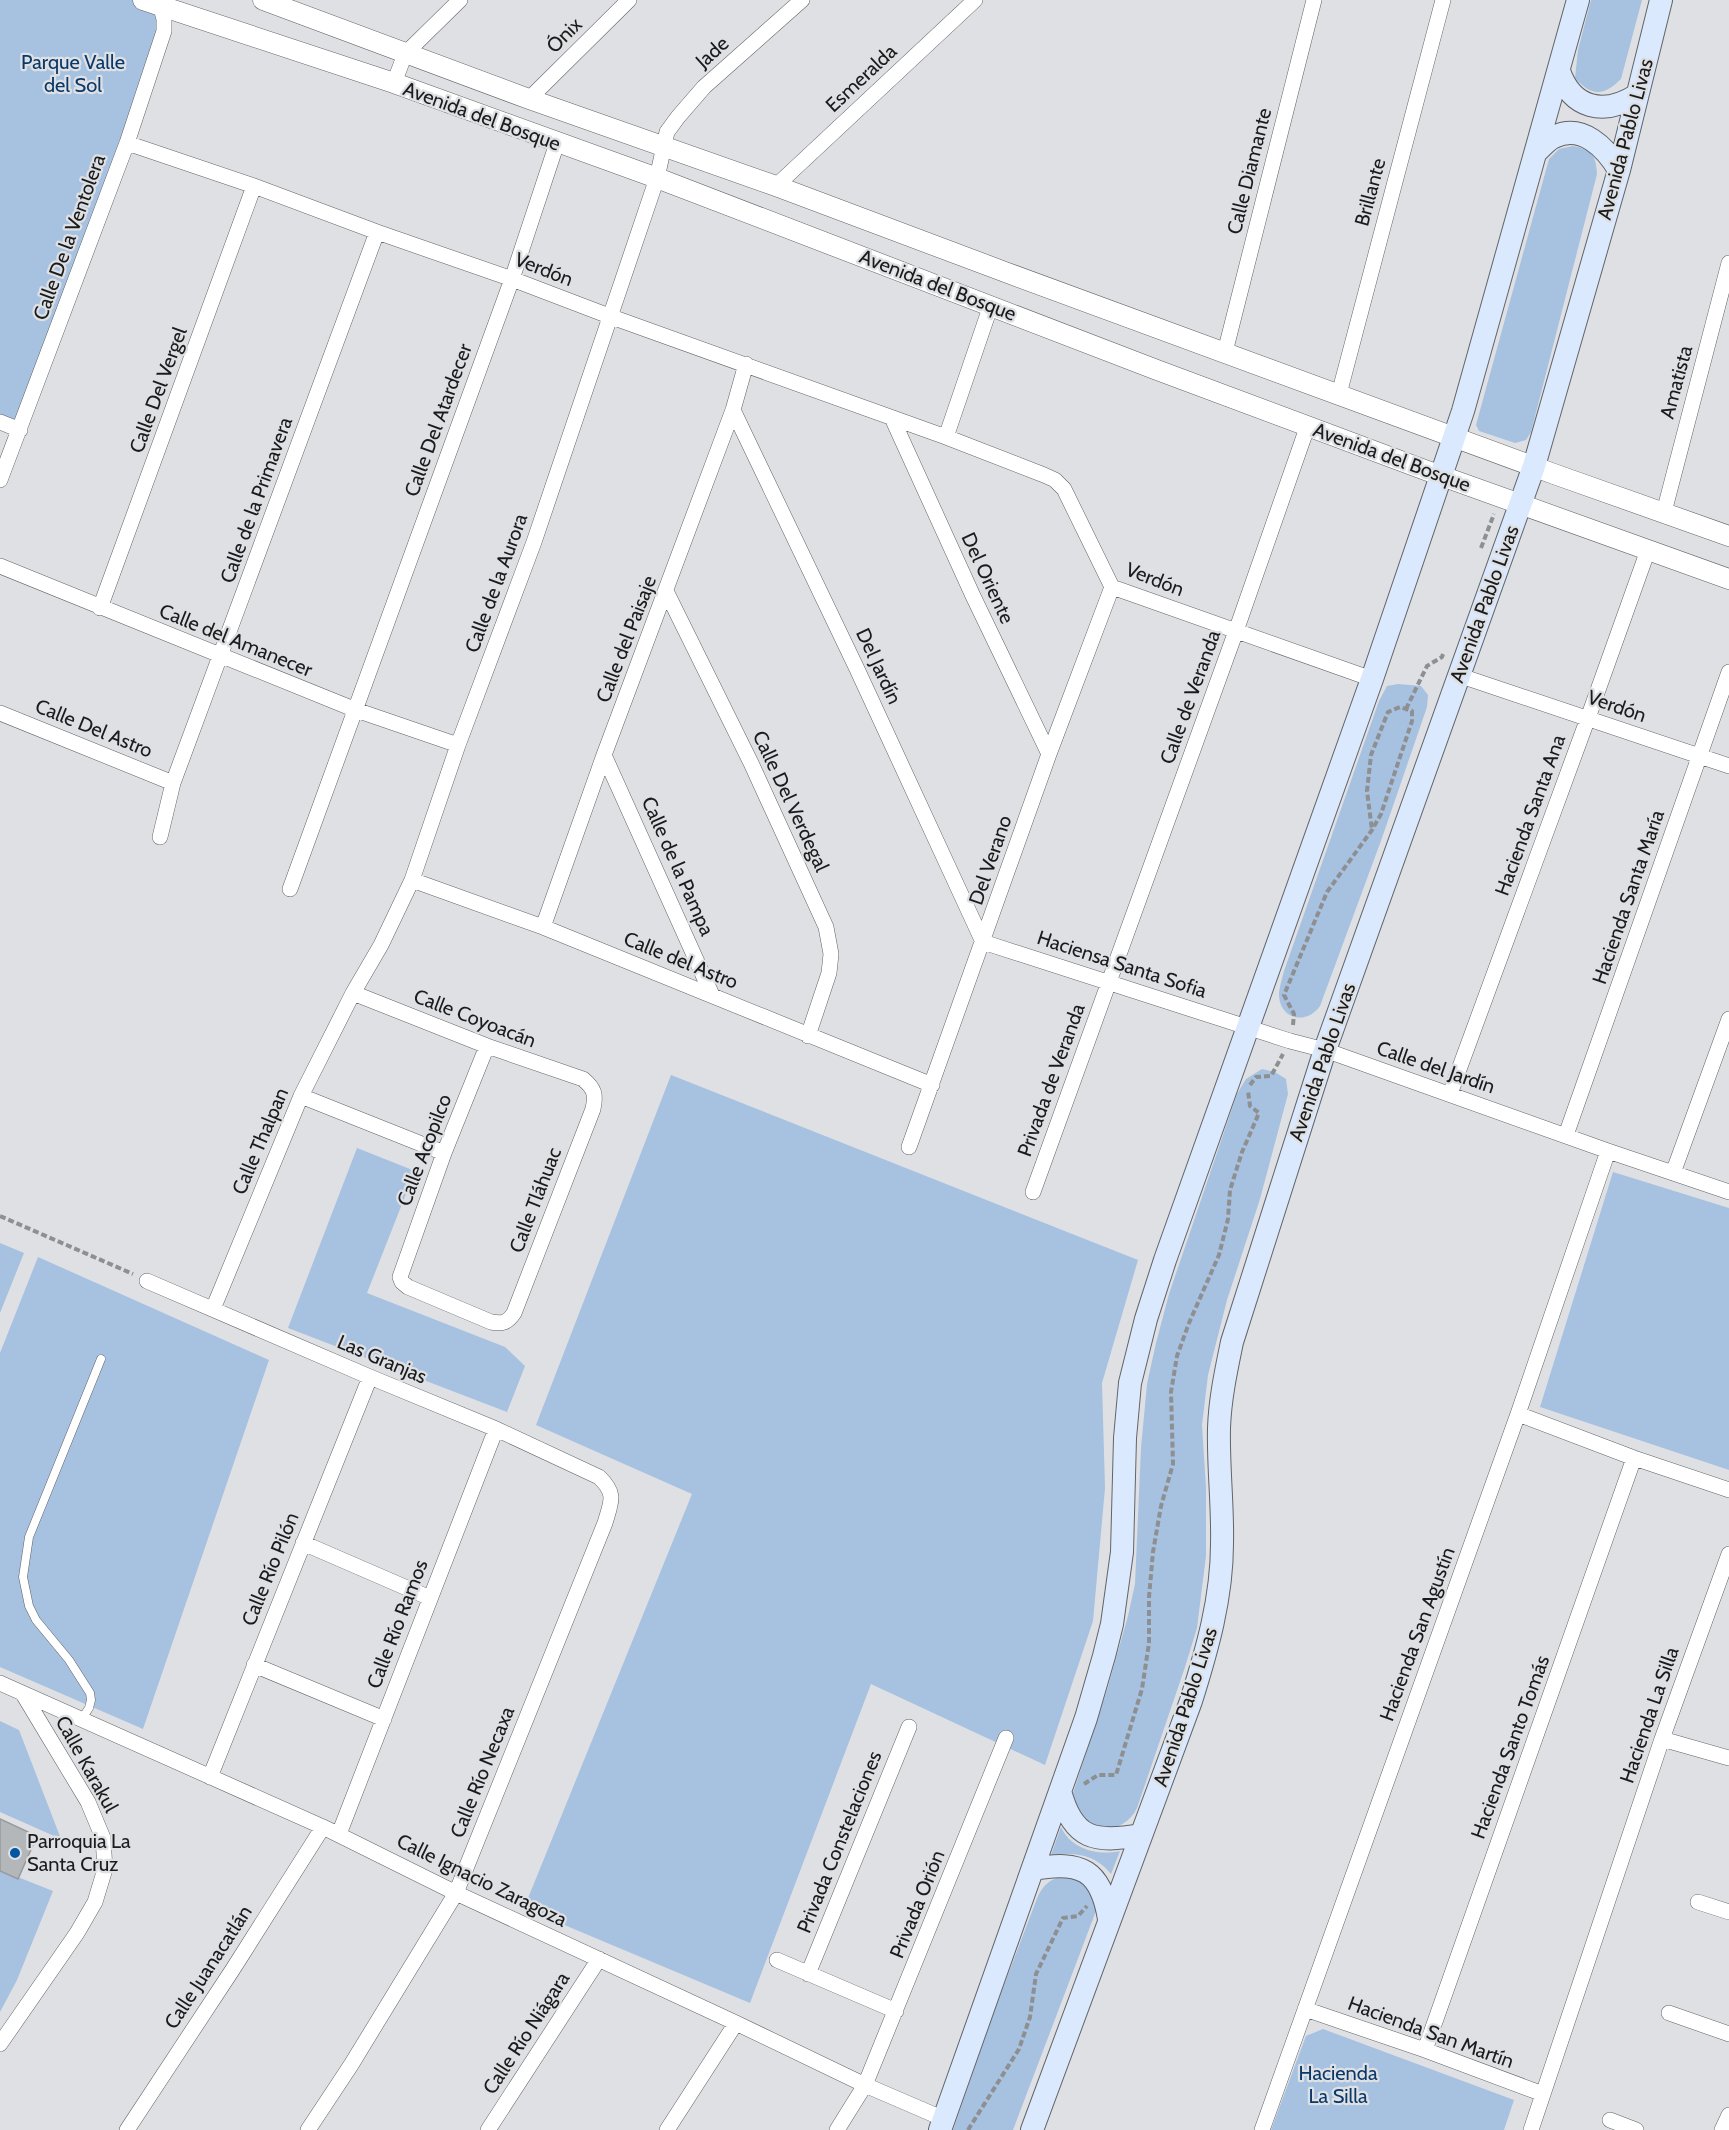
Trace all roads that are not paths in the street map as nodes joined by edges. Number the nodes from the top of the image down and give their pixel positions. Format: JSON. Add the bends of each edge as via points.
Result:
{"nodes":[{"id":1,"x":263,"y":0,"type":"edge"},
{"id":2,"x":460,"y":0,"type":"edge"},
{"id":3,"x":629,"y":0,"type":"edge"},
{"id":4,"x":802,"y":0,"type":"edge"},
{"id":5,"x":975,"y":0,"type":"edge"},
{"id":6,"x":1314,"y":0,"type":"edge"},
{"id":7,"x":1443,"y":0,"type":"edge"},
{"id":8,"x":1578,"y":0,"type":"edge"},
{"id":9,"x":1661,"y":0,"type":"edge"},
{"id":10,"x":154,"y":2,"type":"edge"},
{"id":11,"x":289,"y":4,"type":"edge"},
{"id":12,"x":405,"y":54,"type":"junction"},
{"id":13,"x":1559,"y":71,"type":"junction"},
{"id":14,"x":394,"y":83,"type":"junction"},
{"id":15,"x":1637,"y":95,"type":"junction"},
{"id":16,"x":529,"y":99,"type":"junction"},
{"id":17,"x":127,"y":143,"type":"junction"},
{"id":18,"x":557,"y":143,"type":"junction"},
{"id":19,"x":663,"y":146,"type":"junction"},
{"id":20,"x":1536,"y":152,"type":"junction"},
{"id":21,"x":1619,"y":170,"type":"junction"},
{"id":22,"x":657,"y":178,"type":"junction"},
{"id":23,"x":254,"y":186,"type":"junction"},
{"id":24,"x":776,"y":186,"type":"junction"},
{"id":25,"x":376,"y":232,"type":"junction"},
{"id":26,"x":1729,"y":263,"type":"edge"},
{"id":27,"x":512,"y":279,"type":"junction"},
{"id":28,"x":991,"y":305,"type":"junction"},
{"id":29,"x":609,"y":316,"type":"junction"},
{"id":30,"x":1225,"y":352,"type":"junction"},
{"id":31,"x":746,"y":364,"type":"junction"},
{"id":32,"x":1339,"y":394,"type":"junction"},
{"id":33,"x":733,"y":410,"type":"junction"},
{"id":34,"x":892,"y":418,"type":"junction"},
{"id":35,"x":0,"y":422,"type":"edge"},
{"id":36,"x":1308,"y":425,"type":"junction"},
{"id":37,"x":20,"y":430,"type":"junction"},
{"id":38,"x":946,"y":437,"type":"junction"},
{"id":39,"x":1454,"y":437,"type":"junction"},
{"id":40,"x":1534,"y":466,"type":"junction"},
{"id":41,"x":1442,"y":476,"type":"junction"},
{"id":42,"x":0,"y":480,"type":"edge"},
{"id":43,"x":1517,"y":512,"type":"junction"},
{"id":44,"x":1664,"y":512,"type":"junction"},
{"id":45,"x":1729,"y":536,"type":"edge"},
{"id":46,"x":1648,"y":550,"type":"junction"},
{"id":47,"x":0,"y":566,"type":"edge"},
{"id":48,"x":1729,"y":579,"type":"edge"},
{"id":49,"x":1112,"y":587,"type":"junction"},
{"id":50,"x":666,"y":591,"type":"junction"},
{"id":51,"x":100,"y":608,"type":"junction"},
{"id":52,"x":1236,"y":631,"type":"junction"},
{"id":53,"x":220,"y":656,"type":"junction"},
{"id":54,"x":1729,"y":672,"type":"edge"},
{"id":55,"x":1458,"y":675,"type":"junction"},
{"id":56,"x":1372,"y":679,"type":"junction"},
{"id":57,"x":356,"y":710,"type":"junction"},
{"id":58,"x":0,"y":712,"type":"edge"},
{"id":59,"x":1588,"y":718,"type":"junction"},
{"id":60,"x":458,"y":745,"type":"junction"},
{"id":61,"x":1049,"y":754,"type":"junction"},
{"id":62,"x":604,"y":755,"type":"junction"},
{"id":63,"x":1699,"y":756,"type":"junction"},
{"id":64,"x":1729,"y":766,"type":"edge"},
{"id":65,"x":173,"y":783,"type":"junction"},
{"id":66,"x":160,"y":837,"type":"dead end"},
{"id":67,"x":412,"y":880,"type":"junction"},
{"id":68,"x":290,"y":889,"type":"dead end"},
{"id":69,"x":543,"y":927,"type":"junction"},
{"id":70,"x":984,"y":942,"type":"junction"},
{"id":71,"x":1108,"y":983,"type":"junction"},
{"id":72,"x":353,"y":993,"type":"junction"},
{"id":73,"x":712,"y":995,"type":"junction"},
{"id":74,"x":1729,"y":1019,"type":"edge"},
{"id":75,"x":1249,"y":1026,"type":"junction"},
{"id":76,"x":807,"y":1035,"type":"junction"},
{"id":77,"x":487,"y":1046,"type":"junction"},
{"id":78,"x":1325,"y":1050,"type":"junction"},
{"id":79,"x":583,"y":1079,"type":"joint"},
{"id":80,"x":932,"y":1085,"type":"junction"},
{"id":81,"x":1450,"y":1094,"type":"junction"},
{"id":82,"x":301,"y":1096,"type":"junction"},
{"id":83,"x":1566,"y":1135,"type":"junction"},
{"id":84,"x":909,"y":1147,"type":"dead end"},
{"id":85,"x":1608,"y":1151,"type":"junction"},
{"id":86,"x":444,"y":1153,"type":"junction"},
{"id":87,"x":1673,"y":1173,"type":"junction"},
{"id":88,"x":1033,"y":1192,"type":"dead end"},
{"id":89,"x":1729,"y":1192,"type":"edge"},
{"id":90,"x":402,"y":1269,"type":"joint"},
{"id":91,"x":147,"y":1281,"type":"road end"},
{"id":92,"x":213,"y":1309,"type":"junction"},
{"id":93,"x":101,"y":1359,"type":"dead end"},
{"id":94,"x":370,"y":1377,"type":"junction"},
{"id":95,"x":1518,"y":1414,"type":"junction"},
{"id":96,"x":496,"y":1429,"type":"junction"},
{"id":97,"x":1634,"y":1458,"type":"junction"},
{"id":98,"x":600,"y":1477,"type":"joint"},
{"id":99,"x":1729,"y":1490,"type":"edge"},
{"id":100,"x":303,"y":1543,"type":"junction"},
{"id":101,"x":1729,"y":1554,"type":"edge"},
{"id":102,"x":430,"y":1598,"type":"junction"},
{"id":103,"x":254,"y":1665,"type":"junction"},
{"id":104,"x":0,"y":1683,"type":"edge"},
{"id":105,"x":23,"y":1694,"type":"junction"},
{"id":106,"x":384,"y":1719,"type":"junction"},
{"id":107,"x":81,"y":1720,"type":"junction"},
{"id":108,"x":909,"y":1727,"type":"dead end"},
{"id":109,"x":1006,"y":1738,"type":"dead end"},
{"id":110,"x":1662,"y":1739,"type":"junction"},
{"id":111,"x":1729,"y":1758,"type":"edge"},
{"id":112,"x":210,"y":1776,"type":"junction"},
{"id":113,"x":1071,"y":1793,"type":"junction"},
{"id":114,"x":323,"y":1827,"type":"junction"},
{"id":115,"x":339,"y":1834,"type":"junction"},
{"id":116,"x":1141,"y":1835,"type":"junction"},
{"id":117,"x":1033,"y":1869,"type":"junction"},
{"id":118,"x":456,"y":1893,"type":"junction"},
{"id":119,"x":1698,"y":1902,"type":"dead end"},
{"id":120,"x":1729,"y":1912,"type":"edge"},
{"id":121,"x":1110,"y":1919,"type":"junction"},
{"id":122,"x":599,"y":1959,"type":"junction"},
{"id":123,"x":777,"y":1960,"type":"dead end"},
{"id":124,"x":808,"y":1974,"type":"junction"},
{"id":125,"x":1305,"y":2009,"type":"junction"},
{"id":126,"x":896,"y":2011,"type":"junction"},
{"id":127,"x":1669,"y":2013,"type":"dead end"},
{"id":128,"x":736,"y":2023,"type":"junction"},
{"id":129,"x":1729,"y":2034,"type":"edge"},
{"id":130,"x":0,"y":2044,"type":"edge"},
{"id":131,"x":1425,"y":2050,"type":"junction"},
{"id":132,"x":865,"y":2085,"type":"junction"},
{"id":133,"x":1543,"y":2094,"type":"junction"},
{"id":134,"x":1729,"y":2115,"type":"edge"},
{"id":135,"x":1610,"y":2120,"type":"dead end"},
{"id":136,"x":942,"y":2125,"type":"edge"},
{"id":137,"x":127,"y":2130,"type":"edge"},
{"id":138,"x":308,"y":2130,"type":"edge"},
{"id":139,"x":488,"y":2130,"type":"edge"},
{"id":140,"x":667,"y":2130,"type":"edge"},
{"id":141,"x":837,"y":2130,"type":"edge"},
{"id":142,"x":1032,"y":2130,"type":"edge"},
{"id":143,"x":1262,"y":2130,"type":"edge"},
{"id":144,"x":1531,"y":2130,"type":"edge"},
{"id":145,"x":1636,"y":2130,"type":"edge"},
{"id":146,"x":1722,"y":2130,"type":"edge"}],
"edges":[{"from":1,"to":11,"type":"street","name":"Avenida del Bosque"},
{"from":2,"to":12,"type":"street"},
{"from":3,"to":16,"type":"street","name":"Ónix"},
{"from":4,"to":19,"type":"street","name":"Jade","via":[[704,87],[678,117]]},
{"from":5,"to":24,"type":"street","name":"Esmeralda"},
{"from":6,"to":30,"type":"street","name":"Calle Diamante"},
{"from":7,"to":32,"type":"street","name":"Brillante"},
{"from":8,"to":13,"type":"main road"},
{"from":9,"to":15,"type":"main road","name":"Avenida Pablo Livas"},
{"from":10,"to":14,"type":"street","name":"Avenida del Bosque"},
{"from":10,"to":17,"type":"street","name":"Calle De la Ventolera","via":[[164,20],[164,31]]},
{"from":11,"to":12,"type":"street","name":"Avenida del Bosque"},
{"from":12,"to":14,"type":"street"},
{"from":12,"to":16,"type":"street","name":"Avenida del Bosque"},
{"from":13,"to":15,"type":"main road","via":[[1569,93],[1588,105],[1614,106]]},
{"from":13,"to":20,"type":"main road"},
{"from":14,"to":18,"type":"street","name":"Avenida del Bosque"},
{"from":15,"to":21,"type":"main road","name":"Avenida Pablo Livas"},
{"from":16,"to":19,"type":"street","name":"Avenida del Bosque"},
{"from":17,"to":23,"type":"street","name":"Verdón"},
{"from":17,"to":37,"type":"street","name":"Calle De la Ventolera"},
{"from":18,"to":22,"type":"street","name":"Avenida del Bosque"},
{"from":18,"to":27,"type":"street","name":"Calle Del Atardecer"},
{"from":19,"to":22,"type":"street","name":"Jade"},
{"from":19,"to":24,"type":"street","name":"Avenida del Bosque"},
{"from":20,"to":21,"type":"main road","via":[[1555,136],[1574,134],[1603,147]]},
{"from":20,"to":39,"type":"main road"},
{"from":21,"to":40,"type":"main road","name":"Avenida Pablo Livas"},
{"from":22,"to":28,"type":"street","name":"Avenida del Bosque"},
{"from":22,"to":29,"type":"street","name":"Calle de la Aurora"},
{"from":23,"to":25,"type":"street","name":"Verdón"},
{"from":23,"to":51,"type":"street","name":"Calle Del Vergel"},
{"from":24,"to":30,"type":"street","name":"Avenida del Bosque"},
{"from":25,"to":27,"type":"street","name":"Verdón"},
{"from":25,"to":53,"type":"street","name":"Calle de la Primavera"},
{"from":26,"to":44,"type":"street","name":"Amatista"},
{"from":27,"to":29,"type":"street","name":"Verdón"},
{"from":27,"to":57,"type":"street","name":"Calle Del Atardecer"},
{"from":28,"to":36,"type":"street","name":"Avenida del Bosque"},
{"from":28,"to":38,"type":"street"},
{"from":29,"to":31,"type":"street","name":"Verdón"},
{"from":29,"to":60,"type":"street","name":"Calle de la Aurora","via":[[534,543]]},
{"from":30,"to":32,"type":"street","name":"Avenida del Bosque"},
{"from":31,"to":33,"type":"street","name":"Calle del Paisaje"},
{"from":31,"to":34,"type":"street","name":"Verdón"},
{"from":32,"to":39,"type":"street","name":"Avenida del Bosque"},
{"from":33,"to":50,"type":"street","name":"Calle del Paisaje"},
{"from":33,"to":70,"type":"street","name":"Del Jardín"},
{"from":34,"to":38,"type":"street","name":"Verdón"},
{"from":34,"to":61,"type":"street","name":"Del Oriente"},
{"from":35,"to":37,"type":"street"},
{"from":36,"to":41,"type":"street","name":"Avenida del Bosque"},
{"from":36,"to":52,"type":"street","name":"Calle de Veranda"},
{"from":37,"to":42,"type":"street","name":"Calle De la Ventolera"},
{"from":38,"to":49,"type":"street","name":"Verdón","via":[[1055,480],[1064,489]]},
{"from":39,"to":40,"type":"street","name":"Avenida del Bosque"},
{"from":39,"to":41,"type":"main road"},
{"from":40,"to":43,"type":"main road","name":"Avenida Pablo Livas"},
{"from":40,"to":44,"type":"street","name":"Avenida del Bosque"},
{"from":41,"to":43,"type":"street","name":"Avenida del Bosque"},
{"from":41,"to":56,"type":"main road"},
{"from":43,"to":46,"type":"street","name":"Avenida del Bosque"},
{"from":43,"to":55,"type":"main road","name":"Avenida Pablo Livas"},
{"from":44,"to":45,"type":"street","name":"Avenida del Bosque"},
{"from":46,"to":48,"type":"street","name":"Avenida del Bosque"},
{"from":46,"to":59,"type":"street","name":"Hacienda Santa Ana"},
{"from":47,"to":51,"type":"street","name":"Calle del Amanecer"},
{"from":49,"to":52,"type":"street","name":"Verdón"},
{"from":49,"to":61,"type":"street","name":"Del Verano"},
{"from":50,"to":62,"type":"street","name":"Calle del Paisaje"},
{"from":50,"to":76,"type":"street","name":"Calle Del Verdegal","via":[[826,927],[831,954],[829,974]]},
{"from":51,"to":53,"type":"street","name":"Calle del Amanecer"},
{"from":52,"to":56,"type":"street","name":"Verdón"},
{"from":52,"to":71,"type":"street","name":"Calle de Veranda"},
{"from":53,"to":57,"type":"street","name":"Calle del Amanecer"},
{"from":53,"to":65,"type":"street","name":"Calle de la Primavera"},
{"from":54,"to":63,"type":"street","name":"Hacienda Santa María"},
{"from":55,"to":59,"type":"street","name":"Verdón"},
{"from":55,"to":78,"type":"main road","name":"Avenida Pablo Livas"},
{"from":56,"to":75,"type":"main road"},
{"from":57,"to":60,"type":"street","name":"Calle del Amanecer"},
{"from":57,"to":68,"type":"street","name":"Calle Del Atardecer"},
{"from":58,"to":65,"type":"street","name":"Calle Del Astro"},
{"from":59,"to":63,"type":"street","name":"Verdón"},
{"from":59,"to":81,"type":"street","name":"Hacienda Santa Ana"},
{"from":60,"to":67,"type":"street","name":"Calle de la Aurora"},
{"from":61,"to":70,"type":"street","name":"Del Verano"},
{"from":62,"to":69,"type":"street","name":"Calle del Paisaje"},
{"from":62,"to":73,"type":"street","name":"Calle de la Pampa"},
{"from":63,"to":64,"type":"street","name":"Verdón"},
{"from":63,"to":83,"type":"street","name":"Hacienda Santa María"},
{"from":65,"to":66,"type":"street","name":"Calle de la Primavera"},
{"from":67,"to":69,"type":"street","name":"Calle del Astro"},
{"from":67,"to":72,"type":"street","name":"Calle de la Aurora"},
{"from":69,"to":73,"type":"street","name":"Calle del Astro"},
{"from":70,"to":71,"type":"street","name":"Haciensa Santa Sofia"},
{"from":70,"to":80,"type":"street","name":"Del Verano"},
{"from":71,"to":75,"type":"street","name":"Haciensa Santa Sofia"},
{"from":71,"to":88,"type":"street","name":"Privada de Veranda"},
{"from":72,"to":77,"type":"street","name":"Calle Coyoacán"},
{"from":72,"to":82,"type":"street","name":"Calle Thalpan"},
{"from":73,"to":76,"type":"street","name":"Calle del Astro"},
{"from":74,"to":87,"type":"street"},
{"from":75,"to":78,"type":"street","name":"Calle del Jardín"},
{"from":75,"to":113,"type":"main road","via":[[1165,1260],[1136,1355],[1127,1410],[1122,1552],[1113,1624]]},
{"from":76,"to":80,"type":"street","name":"Calle del Astro"},
{"from":77,"to":79,"type":"street","name":"Calle Coyoacán"},
{"from":77,"to":86,"type":"street","name":"Calle Acopilco"},
{"from":78,"to":81,"type":"street","name":"Calle del Jardín"},
{"from":78,"to":116,"type":"main road","name":"Avenida Pablo Livas","via":[[1232,1342],[1219,1429],[1222,1545],[1216,1610],[1191,1701]]},
{"from":79,"to":90,"type":"street","name":"Calle Tláhuac","via":[[596,1097],[593,1110],[508,1321],[491,1322],[408,1287],[402,1282]]},
{"from":80,"to":84,"type":"street","name":"Del Verano"},
{"from":81,"to":83,"type":"street","name":"Calle del Jardín"},
{"from":82,"to":86,"type":"street"},
{"from":82,"to":92,"type":"street","name":"Calle Thalpan"},
{"from":83,"to":85,"type":"street","name":"Calle del Jardín"},
{"from":85,"to":87,"type":"street","name":"Calle del Jardín"},
{"from":85,"to":95,"type":"street","name":"Hacienda San Agustín"},
{"from":86,"to":90,"type":"street","name":"Calle Acopilco"},
{"from":87,"to":89,"type":"street","name":"Calle del Jardín"},
{"from":91,"to":92,"type":"street","name":"Las Granjas"},
{"from":92,"to":94,"type":"street","name":"Las Granjas"},
{"from":93,"to":107,"type":"lane","via":[[29,1537],[23,1577],[36,1620],[90,1693],[91,1700]]},
{"from":94,"to":96,"type":"street","name":"Las Granjas"},
{"from":94,"to":100,"type":"street","name":"Calle Río Pilón"},
{"from":95,"to":97,"type":"street"},
{"from":95,"to":125,"type":"street","name":"Hacienda San Agustín"},
{"from":96,"to":98,"type":"street","name":"Las Granjas"},
{"from":96,"to":102,"type":"street","name":"Calle Río Ramos"},
{"from":97,"to":99,"type":"street"},
{"from":97,"to":131,"type":"street","name":"Hacienda Santo Tomás"},
{"from":98,"to":118,"type":"street","name":"Calle Río Necaxa","via":[[610,1487],[612,1499],[605,1523]]},
{"from":100,"to":102,"type":"street"},
{"from":100,"to":103,"type":"street","name":"Calle Río Pilón"},
{"from":101,"to":110,"type":"street","name":"Hacienda La Silla"},
{"from":102,"to":106,"type":"street","name":"Calle Río Ramos"},
{"from":103,"to":106,"type":"street"},
{"from":103,"to":112,"type":"street","name":"Calle Río Pilón"},
{"from":104,"to":105,"type":"street","name":"Calle Ignacio Zaragoza"},
{"from":105,"to":107,"type":"street","name":"Calle Ignacio Zaragoza"},
{"from":105,"to":130,"type":"street","name":"Calle Karakul","via":[[88,1802],[103,1838],[105,1869],[95,1902],[77,1933]]},
{"from":106,"to":115,"type":"street","name":"Calle Río Ramos"},
{"from":107,"to":112,"type":"street","name":"Calle Ignacio Zaragoza"},
{"from":108,"to":124,"type":"street","name":"Privada Constelaciones"},
{"from":109,"to":126,"type":"street","name":"Privada Orión"},
{"from":110,"to":111,"type":"street"},
{"from":110,"to":133,"type":"street","name":"Hacienda La Silla"},
{"from":112,"to":114,"type":"street","name":"Calle Ignacio Zaragoza"},
{"from":113,"to":116,"type":"main road","via":[[1070,1819],[1083,1832],[1105,1838]]},
{"from":113,"to":117,"type":"main road"},
{"from":114,"to":115,"type":"street","name":"Calle Ignacio Zaragoza"},
{"from":114,"to":137,"type":"street","name":"Calle Juanacatlán"},
{"from":115,"to":118,"type":"street","name":"Calle Ignacio Zaragoza"},
{"from":116,"to":121,"type":"main road","name":"Avenida Pablo Livas"},
{"from":117,"to":121,"type":"main road","via":[[1067,1866],[1089,1874],[1103,1891]]},
{"from":117,"to":136,"type":"main road"},
{"from":118,"to":122,"type":"street","name":"Calle Ignacio Zaragoza"},
{"from":118,"to":138,"type":"street","name":"Calle Río Necaxa"},
{"from":119,"to":120,"type":"street"},
{"from":121,"to":142,"type":"main road","name":"Avenida Pablo Livas"},
{"from":122,"to":128,"type":"street","name":"Calle Ignacio Zaragoza"},
{"from":122,"to":139,"type":"street","name":"Calle Río Niágara"},
{"from":123,"to":124,"type":"street"},
{"from":124,"to":126,"type":"street"},
{"from":125,"to":131,"type":"street","name":"Hacienda San Martín"},
{"from":125,"to":143,"type":"street","name":"Hacienda San Agustín"},
{"from":126,"to":132,"type":"street","name":"Privada Orión"},
{"from":127,"to":129,"type":"street"},
{"from":128,"to":132,"type":"street","name":"Calle Ignacio Zaragoza"},
{"from":128,"to":140,"type":"street"},
{"from":131,"to":133,"type":"street","name":"Hacienda San Martín"},
{"from":132,"to":136,"type":"street","name":"Calle Ignacio Zaragoza"},
{"from":132,"to":141,"type":"street","name":"Privada Orión"},
{"from":133,"to":144,"type":"street","name":"Hacienda La Silla"},
{"from":134,"to":146,"type":"street"},
{"from":135,"to":145,"type":"street"}]}
